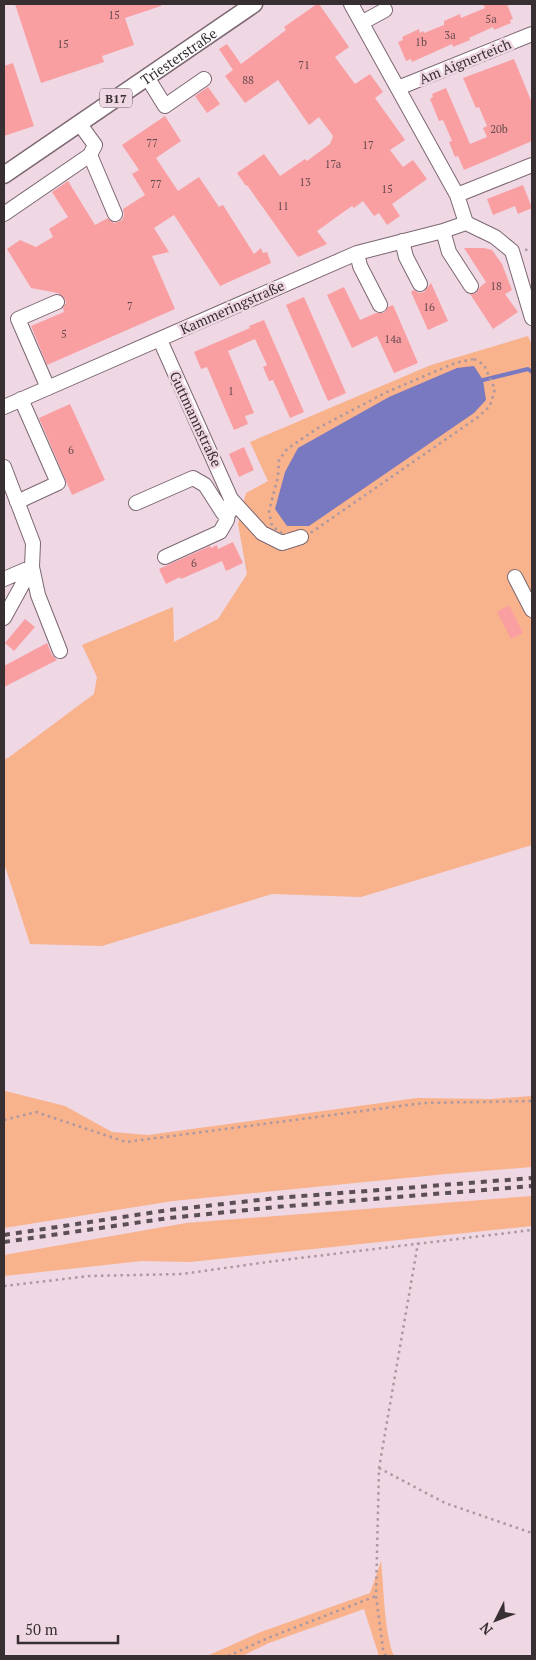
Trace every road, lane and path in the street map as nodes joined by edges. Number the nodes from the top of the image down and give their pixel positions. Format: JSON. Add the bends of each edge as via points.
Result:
{"nodes":[{"id":1,"x":254,"y":4,"type":"edge"},
{"id":2,"x":351,"y":4,"type":"edge"},
{"id":3,"x":385,"y":10,"type":"dead end"},
{"id":4,"x":362,"y":22,"type":"junction"},
{"id":5,"x":532,"y":34,"type":"edge"},
{"id":6,"x":146,"y":77,"type":"junction"},
{"id":7,"x":204,"y":79,"type":"dead end"},
{"id":8,"x":398,"y":88,"type":"junction"},
{"id":9,"x":79,"y":123,"type":"junction"},
{"id":10,"x":90,"y":154,"type":"junction"},
{"id":11,"x":532,"y":165,"type":"edge"},
{"id":12,"x":4,"y":174,"type":"edge"},
{"id":13,"x":457,"y":195,"type":"junction"},
{"id":14,"x":4,"y":214,"type":"edge"},
{"id":15,"x":115,"y":214,"type":"dead end"},
{"id":16,"x":466,"y":223,"type":"junction"},
{"id":17,"x":443,"y":231,"type":"junction"},
{"id":18,"x":402,"y":241,"type":"junction"},
{"id":19,"x":357,"y":253,"type":"junction"},
{"id":20,"x":420,"y":284,"type":"dead end"},
{"id":21,"x":471,"y":286,"type":"dead end"},
{"id":22,"x":57,"y":302,"type":"dead end"},
{"id":23,"x":380,"y":305,"type":"dead end"},
{"id":24,"x":532,"y":318,"type":"edge"},
{"id":25,"x":160,"y":340,"type":"junction"},
{"id":26,"x":48,"y":388,"type":"junction"},
{"id":27,"x":21,"y":400,"type":"junction"},
{"id":28,"x":4,"y":407,"type":"edge"},
{"id":29,"x":4,"y":467,"type":"edge"},
{"id":30,"x":231,"y":498,"type":"junction"},
{"id":31,"x":17,"y":502,"type":"junction"},
{"id":32,"x":136,"y":503,"type":"dead end"},
{"id":33,"x":228,"y":513,"type":"junction"},
{"id":34,"x":301,"y":537,"type":"junction"},
{"id":35,"x":165,"y":557,"type":"dead end"},
{"id":36,"x":32,"y":567,"type":"junction"},
{"id":37,"x":515,"y":576,"type":"dead end"},
{"id":38,"x":4,"y":579,"type":"edge"},
{"id":39,"x":532,"y":610,"type":"edge"},
{"id":40,"x":4,"y":618,"type":"edge"},
{"id":41,"x":60,"y":650,"type":"dead end"},
{"id":42,"x":532,"y":1101,"type":"edge"},
{"id":43,"x":4,"y":1120,"type":"edge"},
{"id":44,"x":532,"y":1230,"type":"edge"},
{"id":45,"x":418,"y":1244,"type":"junction"},
{"id":46,"x":4,"y":1286,"type":"edge"},
{"id":47,"x":379,"y":1468,"type":"junction"},
{"id":48,"x":532,"y":1533,"type":"edge"},
{"id":49,"x":376,"y":1596,"type":"junction"},
{"id":50,"x":228,"y":1656,"type":"edge"},
{"id":51,"x":386,"y":1656,"type":"edge"}],
"edges":[{"from":1,"to":6,"type":"main road","name":"Triesterstraße","number":"B17"},
{"from":2,"to":4,"type":"street"},
{"from":3,"to":4,"type":"street"},
{"from":4,"to":8,"type":"street"},
{"from":5,"to":8,"type":"street","name":"Am Aignerteich"},
{"from":6,"to":7,"type":"street","via":[[165,106]]},
{"from":6,"to":9,"type":"main road","name":"Triesterstraße","number":"B17"},
{"from":8,"to":13,"type":"street"},
{"from":9,"to":10,"type":"street","via":[[94,145]]},
{"from":9,"to":12,"type":"main road","name":"Triesterstraße","number":"B17"},
{"from":10,"to":14,"type":"street"},
{"from":10,"to":15,"type":"street"},
{"from":11,"to":13,"type":"street"},
{"from":13,"to":16,"type":"street"},
{"from":16,"to":17,"type":"street","name":"Kammeringstraße"},
{"from":16,"to":24,"type":"street","via":[[495,237],[512,251]]},
{"from":17,"to":18,"type":"street","name":"Kammeringstraße"},
{"from":17,"to":21,"type":"street","via":[[449,252]]},
{"from":18,"to":19,"type":"street","name":"Kammeringstraße"},
{"from":18,"to":20,"type":"street"},
{"from":19,"to":23,"type":"street","via":[[360,266]]},
{"from":19,"to":25,"type":"street","name":"Kammeringstraße"},
{"from":22,"to":26,"type":"street","via":[[18,319]]},
{"from":25,"to":26,"type":"street","name":"Kammeringstraße"},
{"from":25,"to":30,"type":"street","name":"Guttmannstraße"},
{"from":26,"to":27,"type":"street","name":"Kammeringstraße"},
{"from":27,"to":28,"type":"street","name":"Kammeringstraße"},
{"from":27,"to":31,"type":"street","via":[[58,483]]},
{"from":29,"to":31,"type":"street"},
{"from":30,"to":33,"type":"street"},
{"from":30,"to":34,"type":"street","name":"Guttmannstraße","via":[[262,533],[282,543]]},
{"from":31,"to":36,"type":"street","via":[[33,543]]},
{"from":32,"to":33,"type":"street","via":[[193,478],[205,485],[223,513]]},
{"from":33,"to":35,"type":"street","via":[[220,532]]},
{"from":34,"to":34,"type":"path","via":[[490,406],[495,389],[484,365],[474,359],[455,363],[387,392],[318,428],[287,450],[279,460],[278,477],[268,511],[272,526],[282,534]]},
{"from":36,"to":38,"type":"street"},
{"from":36,"to":40,"type":"street"},
{"from":36,"to":41,"type":"street","via":[[38,595]]},
{"from":37,"to":39,"type":"street"},
{"from":42,"to":43,"type":"path","via":[[423,1103],[126,1142],[36,1112]]},
{"from":44,"to":45,"type":"path"},
{"from":45,"to":46,"type":"path","via":[[182,1274],[89,1276]]},
{"from":45,"to":47,"type":"path"},
{"from":47,"to":48,"type":"path","via":[[446,1503]]},
{"from":47,"to":49,"type":"path"},
{"from":49,"to":50,"type":"path"},
{"from":49,"to":51,"type":"path"}]}
